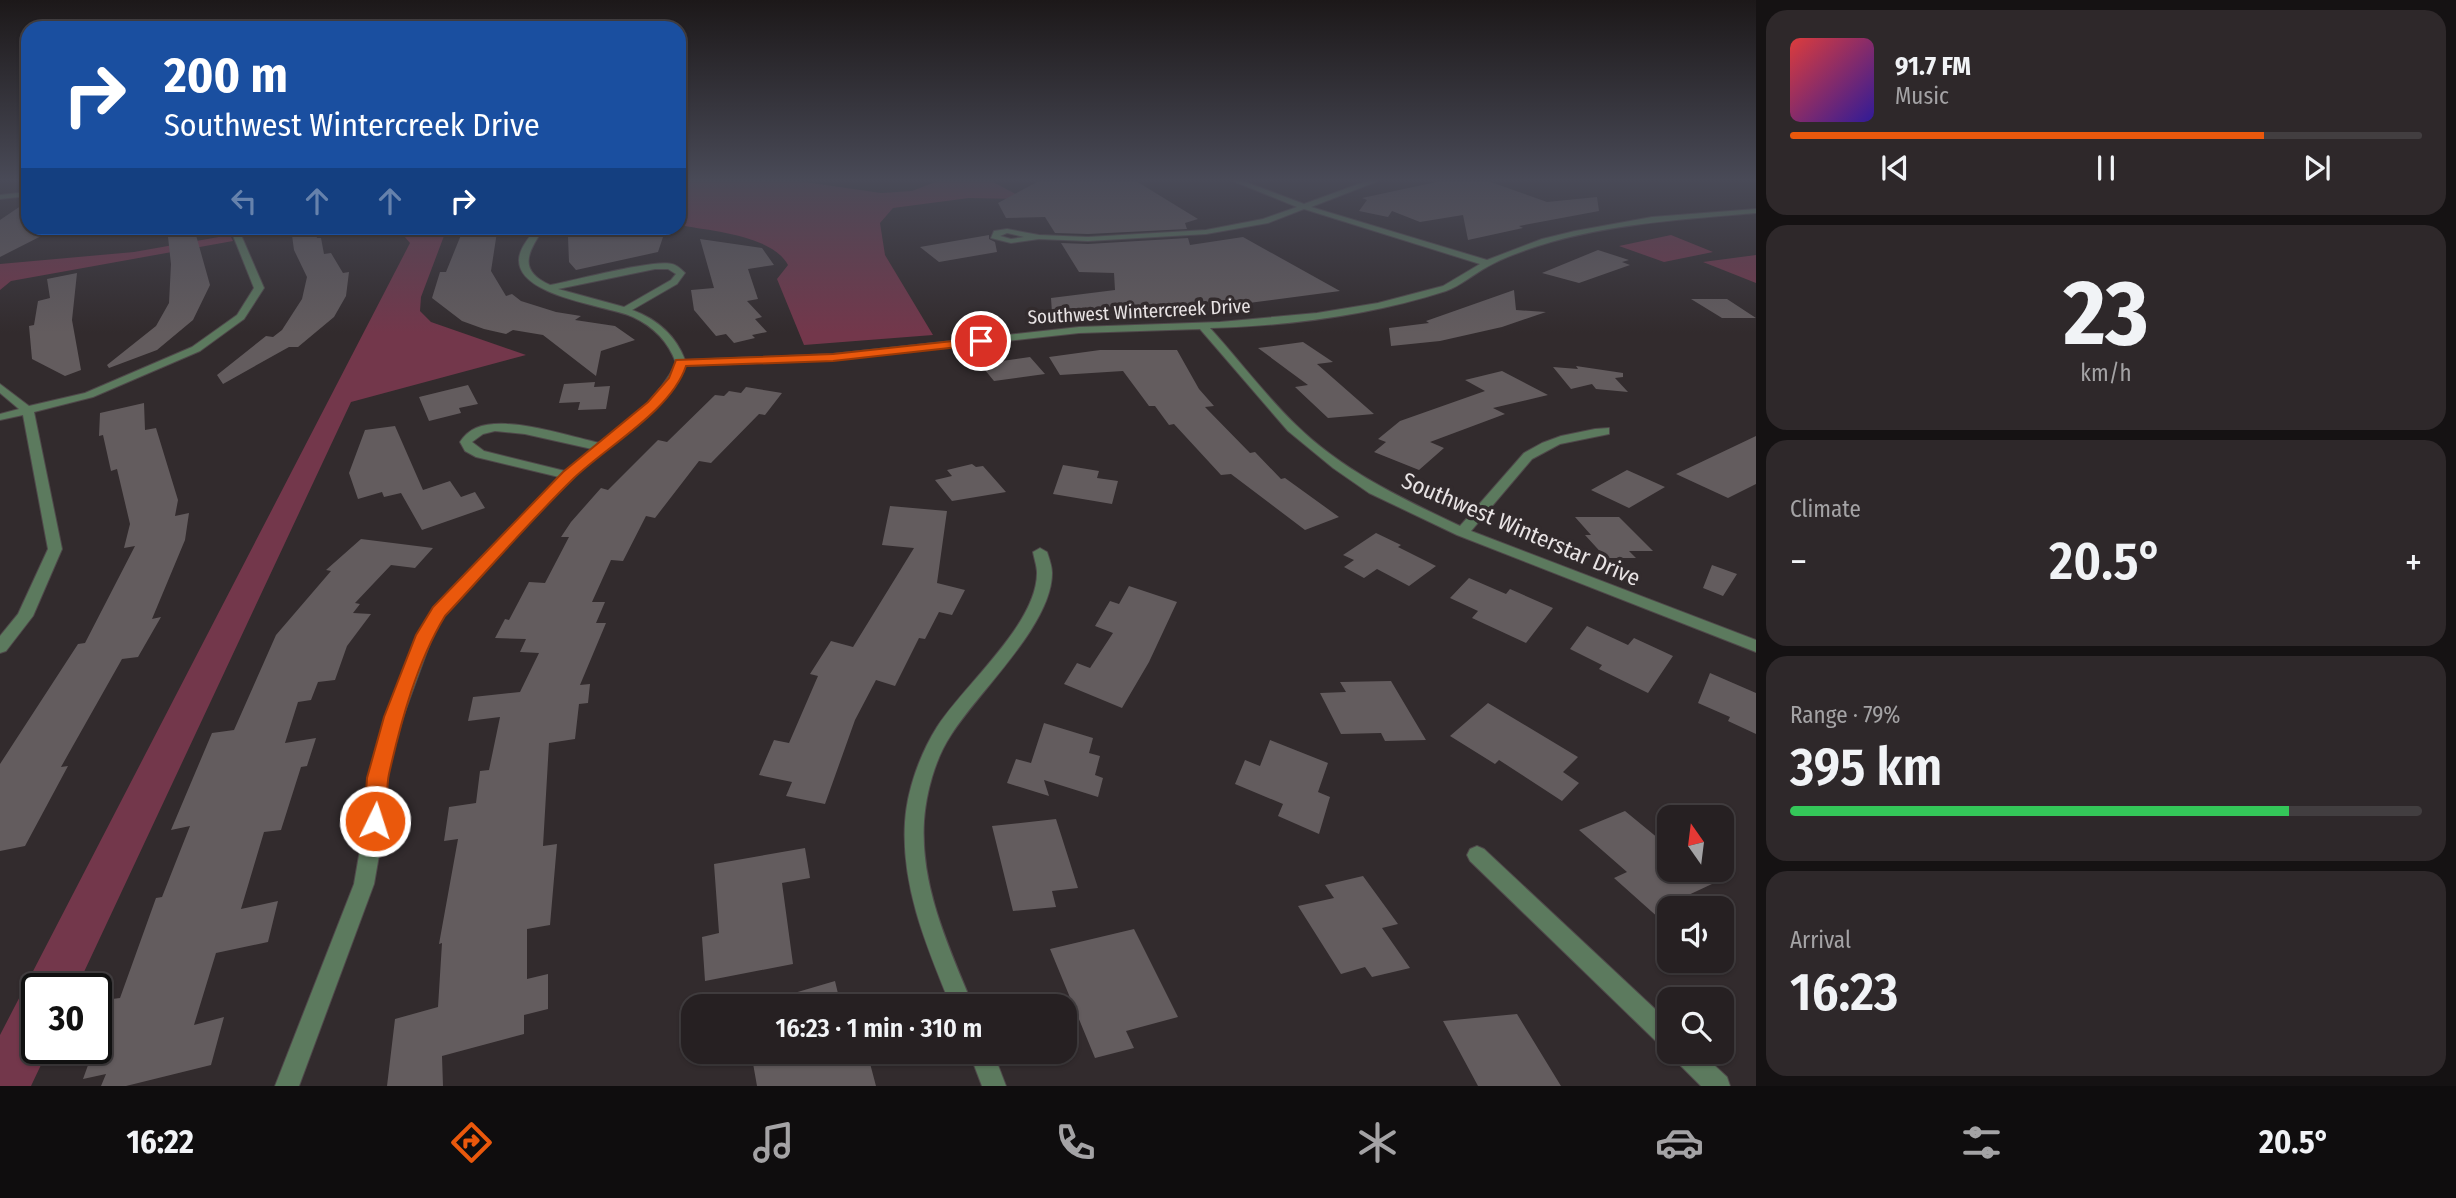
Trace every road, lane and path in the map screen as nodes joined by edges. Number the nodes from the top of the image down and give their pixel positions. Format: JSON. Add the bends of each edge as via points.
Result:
{"nodes":[{"id":1,"x":1208,"y":232,"type":"edge"},
{"id":2,"x":1386,"y":232,"type":"edge"},
{"id":3,"x":1582,"y":232,"type":"edge"},
{"id":4,"x":237,"y":235,"type":"edge"},
{"id":5,"x":536,"y":235,"type":"edge"},
{"id":6,"x":1039,"y":237,"type":"dead end"},
{"id":7,"x":1487,"y":262,"type":"junction"},
{"id":8,"x":549,"y":288,"type":"junction"},
{"id":9,"x":624,"y":311,"type":"junction"},
{"id":10,"x":1203,"y":326,"type":"junction"},
{"id":11,"x":681,"y":363,"type":"junction"},
{"id":12,"x":0,"y":387,"type":"edge"},
{"id":13,"x":28,"y":411,"type":"junction"},
{"id":14,"x":0,"y":417,"type":"edge"},
{"id":15,"x":1605,"y":430,"type":"dead end"},
{"id":16,"x":600,"y":447,"type":"junction"},
{"id":17,"x":569,"y":475,"type":"junction"},
{"id":18,"x":1462,"y":532,"type":"junction"},
{"id":19,"x":1040,"y":552,"type":"dead end"},
{"id":20,"x":1756,"y":646,"type":"edge"},
{"id":21,"x":0,"y":648,"type":"edge"},
{"id":22,"x":1477,"y":855,"type":"dead end"},
{"id":23,"x":957,"y":994,"type":"edge"},
{"id":24,"x":1657,"y":1027,"type":"edge"},
{"id":25,"x":986,"y":1064,"type":"edge"},
{"id":26,"x":1695,"y":1064,"type":"edge"},
{"id":27,"x":287,"y":1086,"type":"edge"},
{"id":28,"x":995,"y":1086,"type":"edge"},
{"id":29,"x":1718,"y":1086,"type":"edge"}],
"edges":[{"from":1,"to":6,"type":"street","via":[[1120,239]]},
{"from":2,"to":7,"type":"street"},
{"from":3,"to":7,"type":"street","name":"Southwest Wintercreek Drive"},
{"from":4,"to":13,"type":"street","via":[[259,288],[241,317],[195,349],[146,372],[89,395]]},
{"from":5,"to":8,"type":"street","via":[[523,256],[524,266]]},
{"from":7,"to":10,"type":"street","name":"Southwest Wintercreek Drive","via":[[1446,288],[1347,311]]},
{"from":8,"to":9,"type":"street"},
{"from":8,"to":9,"type":"street","via":[[655,266],[670,266],[681,273],[674,282]]},
{"from":9,"to":11,"type":"street","via":[[652,324],[671,341]]},
{"from":10,"to":11,"type":"street","name":"Southwest Wintercreek Drive","via":[[1032,334],[833,357]]},
{"from":10,"to":18,"type":"street","name":"Southwest Winterstar Drive","via":[[1313,447],[1374,489]]},
{"from":11,"to":16,"type":"street","via":[[675,379],[652,404]]},
{"from":12,"to":13,"type":"street"},
{"from":13,"to":14,"type":"street"},
{"from":13,"to":21,"type":"street","via":[[55,549],[25,617]]},
{"from":15,"to":18,"type":"street","via":[[1540,447]]},
{"from":16,"to":17,"type":"street"},
{"from":16,"to":17,"type":"street","via":[[499,428],[482,429],[466,442],[480,454]]},
{"from":17,"to":27,"type":"street","via":[[439,611],[425,635],[377,778],[364,884]]},
{"from":18,"to":20,"type":"street","name":"Southwest Winterstar Drive"},
{"from":19,"to":23,"type":"street","via":[[1043,583],[1031,615],[943,733],[919,793],[914,842],[918,882],[926,917]]},
{"from":22,"to":24,"type":"street"},
{"from":25,"to":28,"type":"street"},
{"from":26,"to":29,"type":"street"}]}
